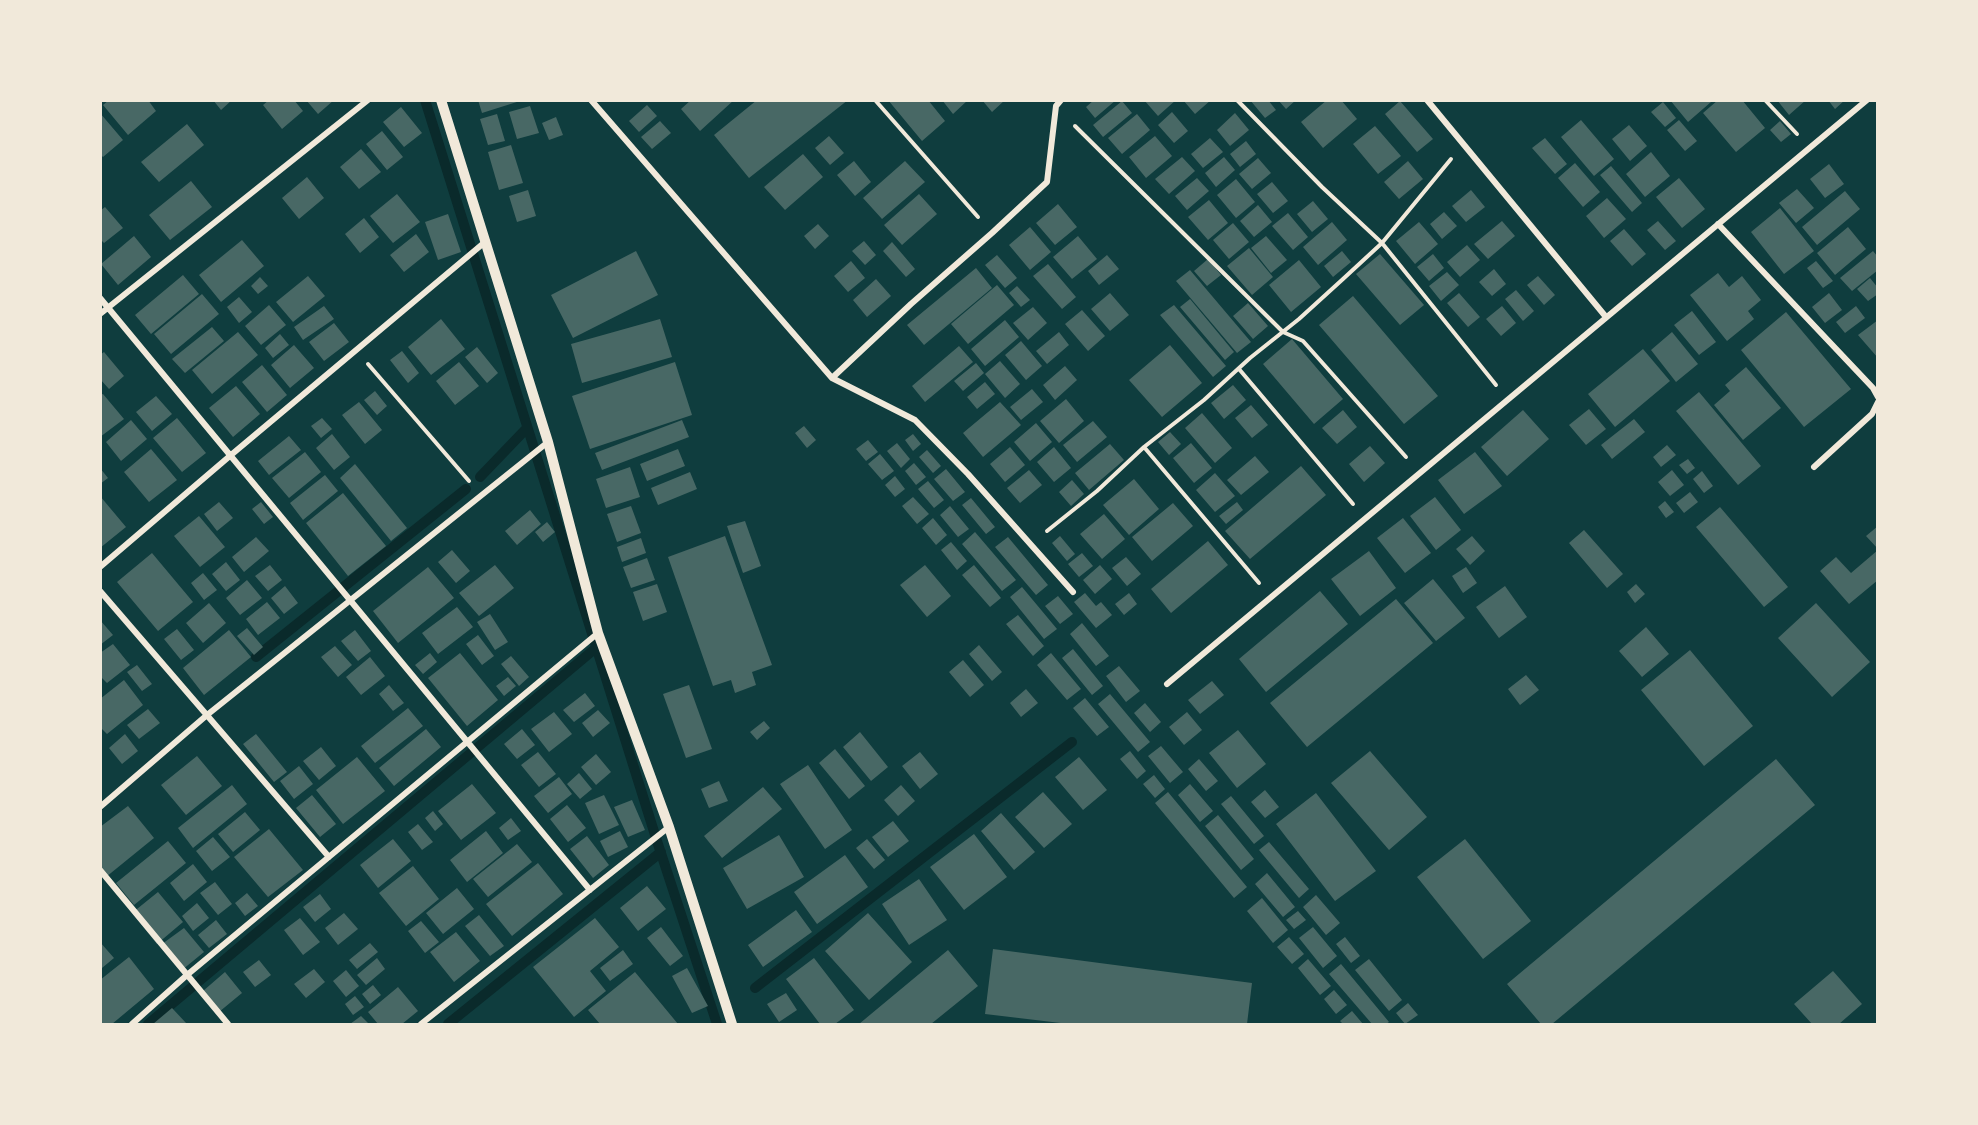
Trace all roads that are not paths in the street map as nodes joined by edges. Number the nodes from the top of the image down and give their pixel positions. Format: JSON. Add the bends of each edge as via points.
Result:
{"nodes":[{"id":1,"x":368,"y":100,"type":"edge"},
{"id":2,"x":441,"y":100,"type":"edge"},
{"id":3,"x":591,"y":100,"type":"edge"},
{"id":4,"x":1061,"y":100,"type":"edge"},
{"id":5,"x":1427,"y":100,"type":"edge"},
{"id":6,"x":1867,"y":100,"type":"edge"},
{"id":7,"x":1718,"y":224,"type":"junction"},
{"id":8,"x":485,"y":242,"type":"junction"},
{"id":9,"x":100,"y":298,"type":"edge"},
{"id":10,"x":109,"y":308,"type":"junction"},
{"id":11,"x":100,"y":314,"type":"edge"},
{"id":12,"x":1606,"y":317,"type":"junction"},
{"id":13,"x":832,"y":378,"type":"junction"},
{"id":14,"x":1878,"y":397,"type":"edge"},
{"id":15,"x":1878,"y":402,"type":"edge"},
{"id":16,"x":548,"y":442,"type":"junction"},
{"id":17,"x":231,"y":455,"type":"junction"},
{"id":18,"x":1814,"y":467,"type":"dead end"},
{"id":19,"x":100,"y":567,"type":"edge"},
{"id":20,"x":100,"y":591,"type":"edge"},
{"id":21,"x":1073,"y":591,"type":"dead end"},
{"id":22,"x":351,"y":600,"type":"junction"},
{"id":23,"x":598,"y":633,"type":"junction"},
{"id":24,"x":1167,"y":684,"type":"dead end"},
{"id":25,"x":207,"y":715,"type":"junction"},
{"id":26,"x":468,"y":742,"type":"junction"},
{"id":27,"x":100,"y":807,"type":"edge"},
{"id":28,"x":669,"y":827,"type":"junction"},
{"id":29,"x":329,"y":857,"type":"junction"},
{"id":30,"x":100,"y":870,"type":"edge"},
{"id":31,"x":591,"y":890,"type":"junction"},
{"id":32,"x":187,"y":975,"type":"junction"},
{"id":33,"x":729,"y":1023,"type":"edge"},
{"id":34,"x":132,"y":1024,"type":"edge"},
{"id":35,"x":228,"y":1024,"type":"edge"},
{"id":36,"x":421,"y":1024,"type":"edge"}],
"edges":[{"from":1,"to":10,"type":"street"},
{"from":2,"to":8,"type":"street"},
{"from":3,"to":13,"type":"street"},
{"from":4,"to":13,"type":"street","via":[[1056,106],[1047,182]]},
{"from":5,"to":12,"type":"street"},
{"from":6,"to":7,"type":"street"},
{"from":7,"to":12,"type":"street"},
{"from":7,"to":14,"type":"street"},
{"from":8,"to":16,"type":"street"},
{"from":8,"to":17,"type":"street"},
{"from":9,"to":10,"type":"street"},
{"from":10,"to":11,"type":"street"},
{"from":10,"to":17,"type":"street"},
{"from":12,"to":24,"type":"street"},
{"from":13,"to":21,"type":"street","via":[[915,420]]},
{"from":15,"to":18,"type":"street","via":[[1872,414]]},
{"from":16,"to":22,"type":"street"},
{"from":16,"to":23,"type":"street"},
{"from":17,"to":19,"type":"street"},
{"from":17,"to":22,"type":"street"},
{"from":20,"to":25,"type":"street"},
{"from":22,"to":25,"type":"street"},
{"from":22,"to":26,"type":"street"},
{"from":23,"to":26,"type":"street"},
{"from":23,"to":28,"type":"street"},
{"from":25,"to":27,"type":"street"},
{"from":25,"to":29,"type":"street"},
{"from":26,"to":29,"type":"street"},
{"from":26,"to":31,"type":"street"},
{"from":28,"to":31,"type":"street"},
{"from":28,"to":33,"type":"street"},
{"from":29,"to":32,"type":"street"},
{"from":30,"to":32,"type":"street"},
{"from":31,"to":36,"type":"street"},
{"from":32,"to":34,"type":"street"},
{"from":32,"to":35,"type":"street"}]}
